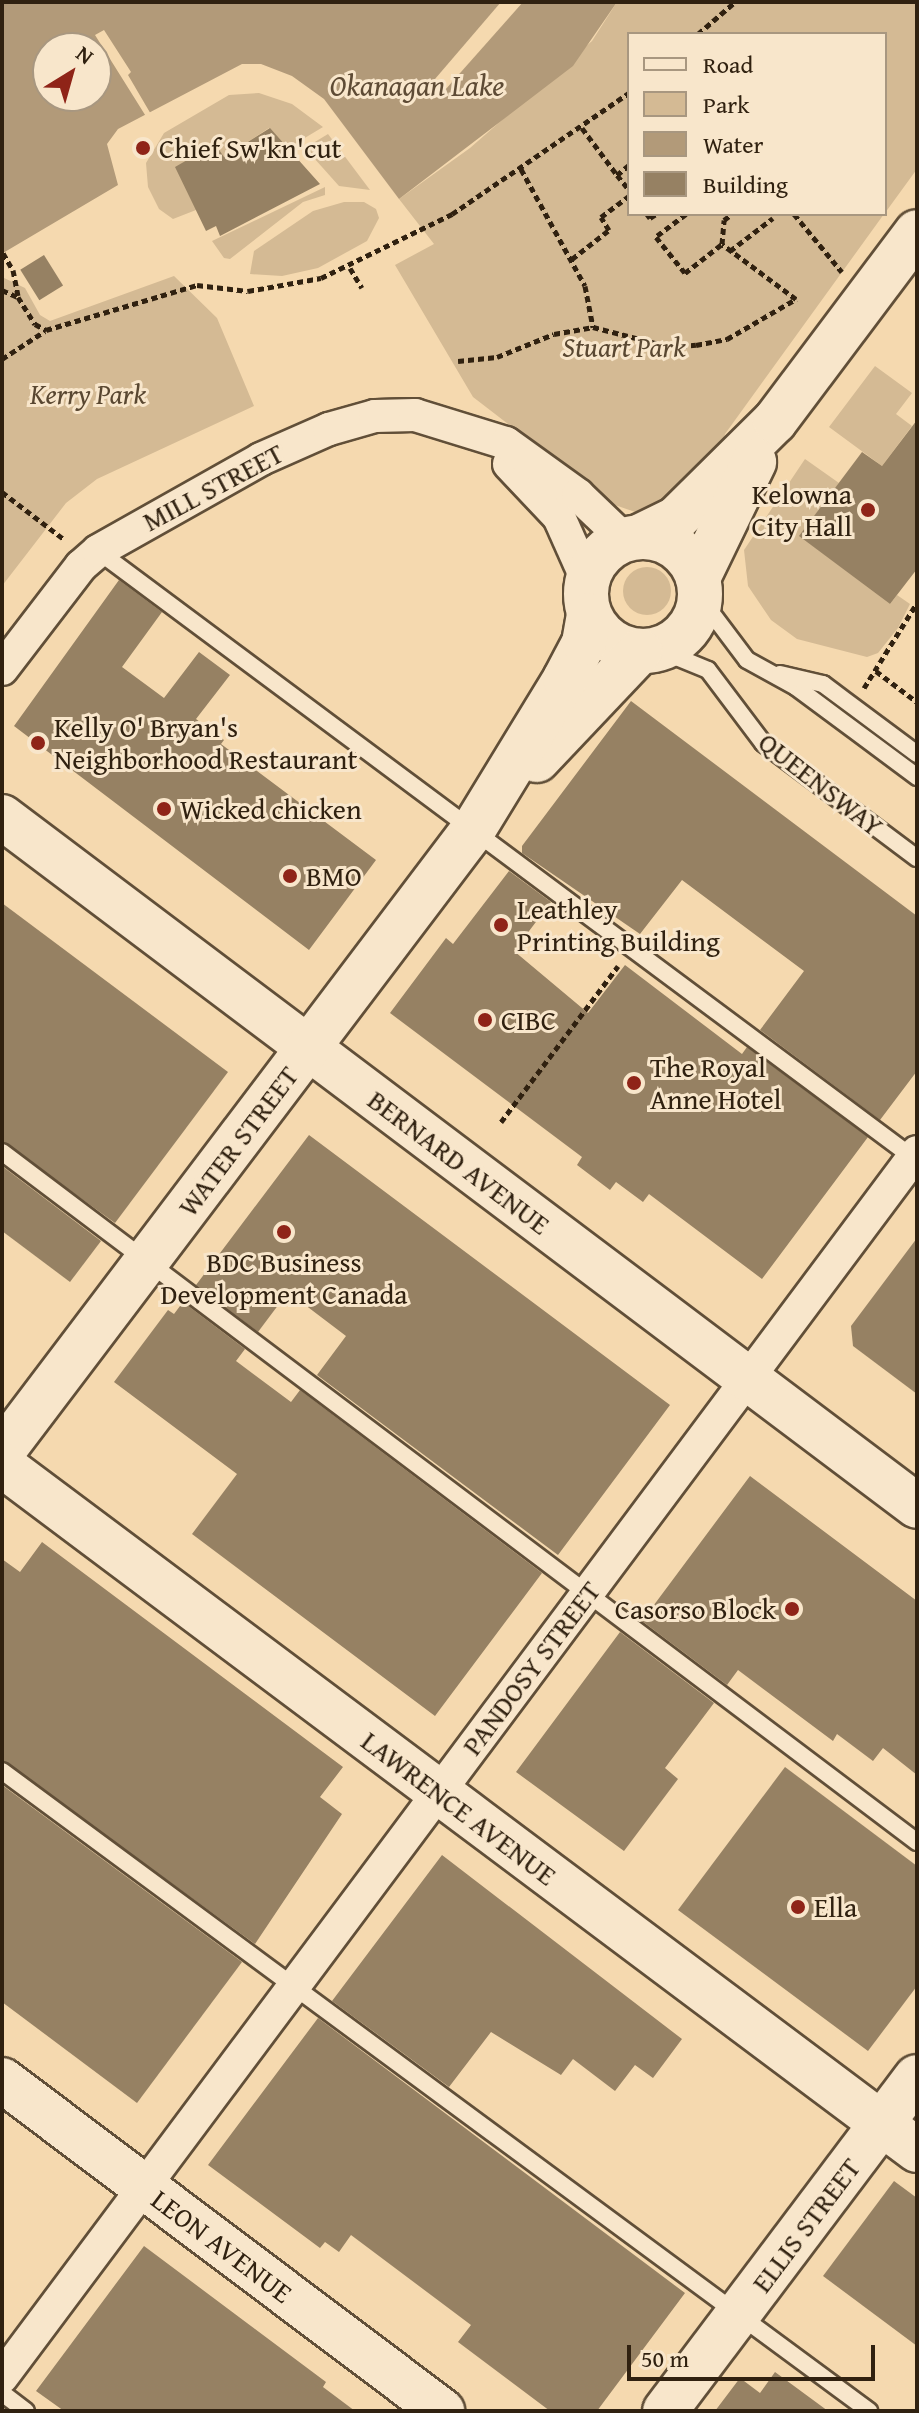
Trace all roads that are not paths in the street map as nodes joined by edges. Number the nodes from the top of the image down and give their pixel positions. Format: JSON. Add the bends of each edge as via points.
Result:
{"nodes":[{"id":1,"x":917,"y":232,"type":"edge"},
{"id":2,"x":775,"y":421,"type":"junction"},
{"id":3,"x":479,"y":433,"type":"junction"},
{"id":4,"x":634,"y":537,"type":"junction"},
{"id":5,"x":94,"y":554,"type":"junction"},
{"id":6,"x":699,"y":588,"type":"junction"},
{"id":7,"x":588,"y":598,"type":"junction"},
{"id":8,"x":648,"y":650,"type":"junction"},
{"id":9,"x":2,"y":669,"type":"edge"},
{"id":10,"x":775,"y":674,"type":"junction"},
{"id":11,"x":917,"y":754,"type":"edge"},
{"id":12,"x":917,"y":777,"type":"edge"},
{"id":13,"x":2,"y":817,"type":"edge"},
{"id":14,"x":473,"y":830,"type":"junction"},
{"id":15,"x":917,"y":858,"type":"edge"},
{"id":16,"x":308,"y":1048,"type":"junction"},
{"id":17,"x":2,"y":1152,"type":"edge"},
{"id":18,"x":916,"y":1157,"type":"edge"},
{"id":19,"x":148,"y":1260,"type":"junction"},
{"id":20,"x":748,"y":1379,"type":"junction"},
{"id":21,"x":2,"y":1452,"type":"edge"},
{"id":22,"x":2,"y":1465,"type":"edge"},
{"id":23,"x":917,"y":1506,"type":"edge"},
{"id":24,"x":588,"y":1592,"type":"junction"},
{"id":25,"x":2,"y":1771,"type":"edge"},
{"id":26,"x":439,"y":1792,"type":"junction"},
{"id":27,"x":917,"y":1842,"type":"edge"},
{"id":28,"x":293,"y":1986,"type":"junction"},
{"id":29,"x":917,"y":2077,"type":"edge"},
{"id":30,"x":2,"y":2080,"type":"edge"},
{"id":31,"x":882,"y":2124,"type":"junction"},
{"id":32,"x":917,"y":2150,"type":"edge"},
{"id":33,"x":145,"y":2188,"type":"junction"},
{"id":34,"x":738,"y":2316,"type":"junction"},
{"id":35,"x":2,"y":2377,"type":"edge"},
{"id":36,"x":2,"y":2393,"type":"edge"},
{"id":37,"x":26,"y":2411,"type":"edge"},
{"id":38,"x":442,"y":2411,"type":"edge"},
{"id":39,"x":665,"y":2411,"type":"edge"},
{"id":40,"x":869,"y":2411,"type":"edge"}],
"edges":[{"from":1,"to":2,"type":"street"},
{"from":2,"to":4,"type":"street","via":[[676,519]]},
{"from":2,"to":6,"type":"street"},
{"from":3,"to":4,"type":"street","via":[[506,443]]},
{"from":3,"to":5,"type":"street","name":"MILL STREET","via":[[415,415],[375,416],[329,429],[208,486]]},
{"from":3,"to":7,"type":"street","via":[[559,517]]},
{"from":4,"to":6,"type":"street","via":[[675,546]]},
{"from":4,"to":7,"type":"street","via":[[594,562]]},
{"from":5,"to":9,"type":"street","name":"MILL STREET"},
{"from":5,"to":14,"type":"lane"},
{"from":6,"to":8,"type":"street","via":[[693,620],[678,639]]},
{"from":6,"to":10,"type":"lane","via":[[747,660]]},
{"from":7,"to":8,"type":"street","via":[[611,640]]},
{"from":7,"to":14,"type":"street","name":"WATER STREET","via":[[584,643]]},
{"from":8,"to":14,"type":"street","name":"WATER STREET"},
{"from":8,"to":15,"type":"lane","name":"QUEENSWAY","via":[[708,670],[763,743]]},
{"from":10,"to":11,"type":"lane","via":[[805,676],[823,684]]},
{"from":10,"to":12,"type":"lane"},
{"from":13,"to":16,"type":"street","name":"BERNARD AVENUE"},
{"from":14,"to":16,"type":"street","name":"WATER STREET"},
{"from":14,"to":18,"type":"lane"},
{"from":16,"to":19,"type":"street","name":"WATER STREET"},
{"from":16,"to":20,"type":"street","name":"BERNARD AVENUE"},
{"from":17,"to":19,"type":"lane"},
{"from":18,"to":20,"type":"street","name":"PANDOSY STREET"},
{"from":19,"to":21,"type":"street","name":"WATER STREET"},
{"from":19,"to":24,"type":"lane"},
{"from":20,"to":23,"type":"street","name":"BERNARD AVENUE"},
{"from":20,"to":24,"type":"street","name":"PANDOSY STREET"},
{"from":22,"to":26,"type":"street","name":"LAWRENCE AVENUE"},
{"from":24,"to":26,"type":"street","name":"PANDOSY STREET"},
{"from":24,"to":27,"type":"lane"},
{"from":25,"to":28,"type":"lane"},
{"from":26,"to":28,"type":"street","name":"PANDOSY STREET"},
{"from":26,"to":31,"type":"street","name":"LAWRENCE AVENUE"},
{"from":28,"to":33,"type":"street","name":"PANDOSY STREET"},
{"from":28,"to":34,"type":"lane"},
{"from":29,"to":31,"type":"street","name":"ELLIS STREET"},
{"from":30,"to":33,"type":"street","name":"LEON AVENUE"},
{"from":31,"to":32,"type":"street","name":"LAWRENCE AVENUE"},
{"from":31,"to":34,"type":"street","name":"ELLIS STREET"},
{"from":33,"to":35,"type":"street","name":"PANDOSY STREET"},
{"from":33,"to":38,"type":"street","name":"LEON AVENUE"},
{"from":34,"to":39,"type":"street","name":"ELLIS STREET"},
{"from":34,"to":40,"type":"lane"},
{"from":36,"to":37,"type":"lane"}]}
